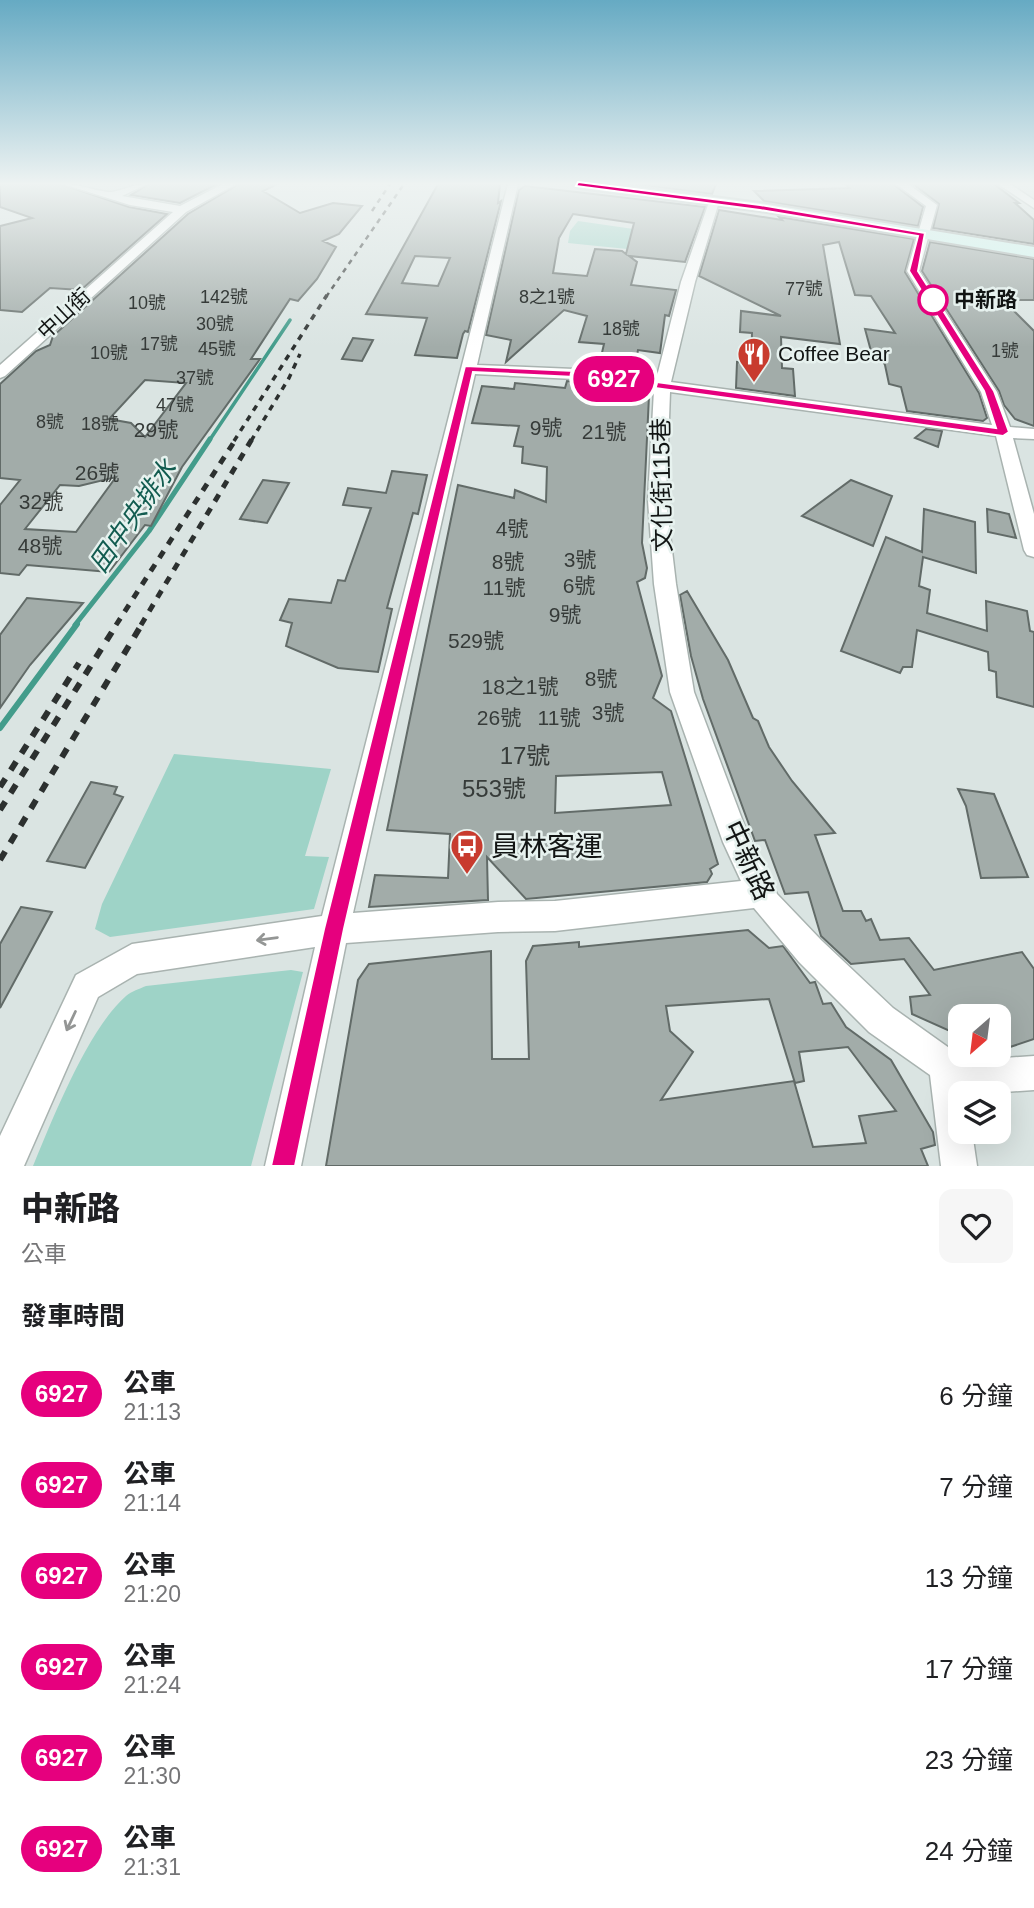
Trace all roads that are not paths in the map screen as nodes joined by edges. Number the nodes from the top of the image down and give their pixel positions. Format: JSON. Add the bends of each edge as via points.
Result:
{"nodes":[{"id":1,"x":149,"y":238,"type":"edge"},
{"id":2,"x":500,"y":238,"type":"edge"},
{"id":3,"x":702,"y":238,"type":"edge"},
{"id":4,"x":916,"y":238,"type":"edge"},
{"id":5,"x":947,"y":238,"type":"edge"},
{"id":6,"x":1034,"y":251,"type":"edge"},
{"id":7,"x":469,"y":369,"type":"junction"},
{"id":8,"x":0,"y":373,"type":"edge"},
{"id":9,"x":662,"y":386,"type":"junction"},
{"id":10,"x":1003,"y":432,"type":"junction"},
{"id":11,"x":1034,"y":434,"type":"edge"},
{"id":12,"x":1034,"y":550,"type":"edge"},
{"id":13,"x":665,"y":584,"type":"joint"},
{"id":14,"x":760,"y":893,"type":"junction"},
{"id":15,"x":334,"y":929,"type":"junction"},
{"id":16,"x":946,"y":1066,"type":"junction"},
{"id":17,"x":1034,"y":1073,"type":"edge"},
{"id":18,"x":5,"y":1166,"type":"edge"},
{"id":19,"x":283,"y":1166,"type":"edge"},
{"id":20,"x":959,"y":1166,"type":"edge"}],
"edges":[{"from":1,"to":8,"type":"street","name":"中山街"},
{"from":2,"to":7,"type":"street"},
{"from":3,"to":9,"type":"street","name":"文化街115巷"},
{"from":4,"to":10,"type":"street","via":[[914,271],[989,391]]},
{"from":5,"to":6,"type":"main road"},
{"from":7,"to":9,"type":"street","via":[[575,374]]},
{"from":7,"to":15,"type":"street"},
{"from":9,"to":10,"type":"street"},
{"from":9,"to":13,"type":"street","name":"文化街115巷","via":[[657,500]]},
{"from":10,"to":11,"type":"street"},
{"from":10,"to":12,"type":"street"},
{"from":13,"to":14,"type":"street","name":"中新路","via":[[682,692]]},
{"from":14,"to":15,"type":"street","via":[[555,916]]},
{"from":14,"to":16,"type":"street","name":"中新路","via":[[810,951],[881,1020]]},
{"from":15,"to":18,"type":"street","one_way":true,"via":[[132,958],[87,986]]},
{"from":15,"to":19,"type":"street"},
{"from":16,"to":17,"type":"street","via":[[1004,1075]]},
{"from":16,"to":20,"type":"street"}]}
